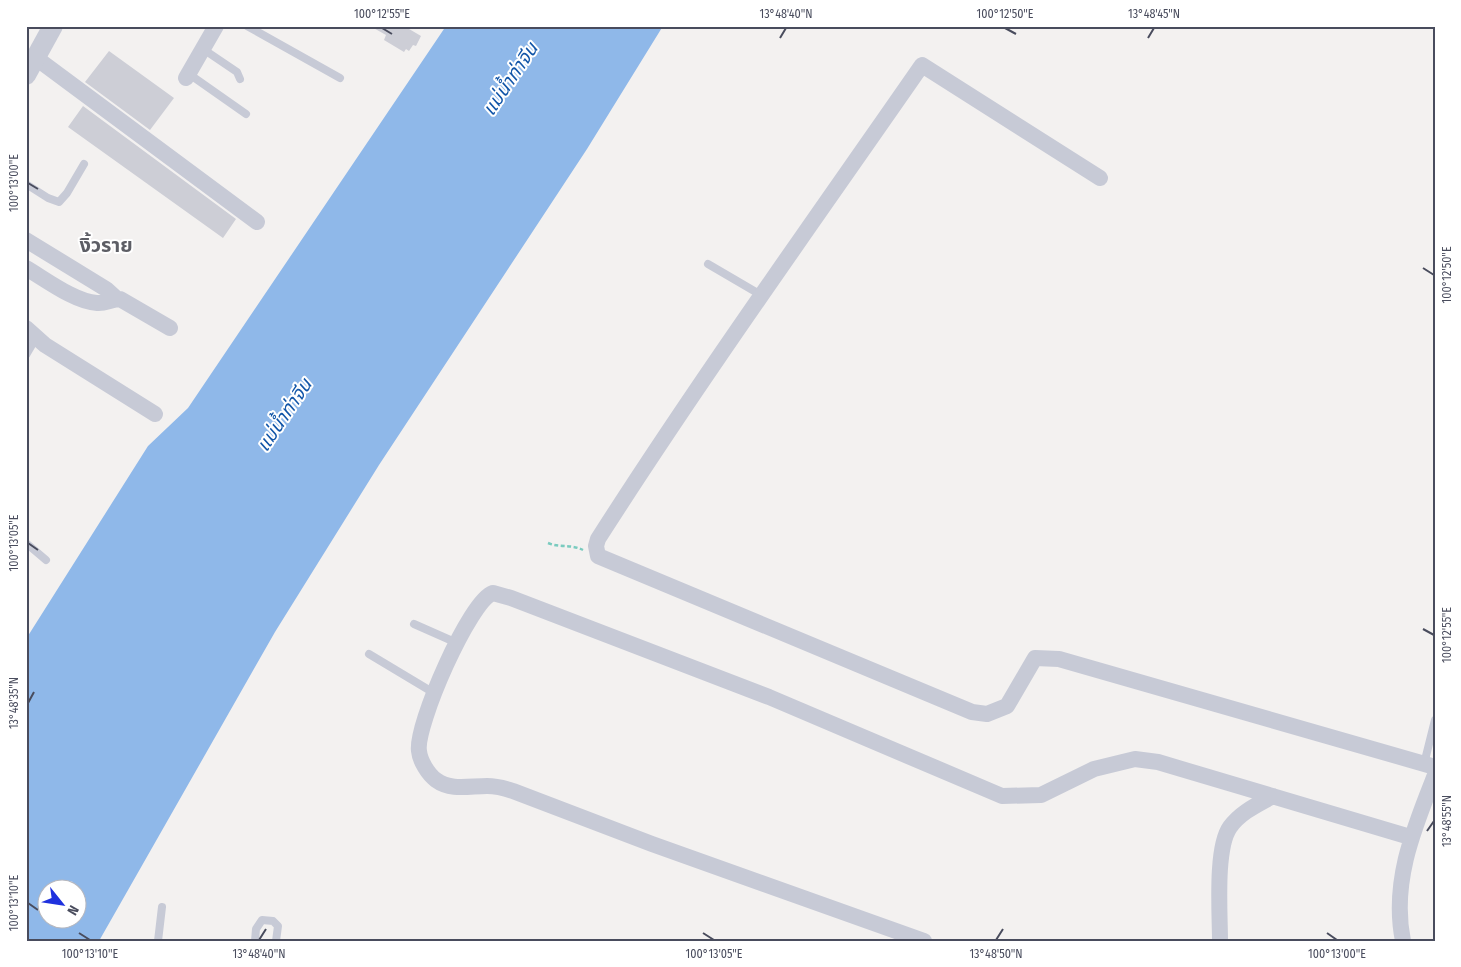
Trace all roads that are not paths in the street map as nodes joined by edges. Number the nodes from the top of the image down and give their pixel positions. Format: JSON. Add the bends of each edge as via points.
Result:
{"nodes":[{"id":1,"x":53,"y":26,"type":"edge"},
{"id":2,"x":216,"y":26,"type":"edge"},
{"id":3,"x":247,"y":26,"type":"edge"},
{"id":4,"x":203,"y":49,"type":"junction"},
{"id":5,"x":36,"y":58,"type":"junction"},
{"id":6,"x":26,"y":75,"type":"edge"},
{"id":7,"x":188,"y":76,"type":"joint"},
{"id":8,"x":340,"y":78,"type":"dead end"},
{"id":9,"x":240,"y":79,"type":"dead end"},
{"id":10,"x":246,"y":114,"type":"dead end"},
{"id":11,"x":84,"y":164,"type":"dead end"},
{"id":12,"x":1100,"y":178,"type":"dead end"},
{"id":13,"x":26,"y":184,"type":"edge"},
{"id":14,"x":257,"y":222,"type":"dead end"},
{"id":15,"x":26,"y":240,"type":"edge"},
{"id":16,"x":708,"y":264,"type":"dead end"},
{"id":17,"x":26,"y":268,"type":"edge"},
{"id":18,"x":761,"y":295,"type":"junction"},
{"id":19,"x":117,"y":299,"type":"junction"},
{"id":20,"x":170,"y":328,"type":"dead end"},
{"id":21,"x":31,"y":333,"type":"edge"},
{"id":22,"x":26,"y":354,"type":"edge"},
{"id":23,"x":155,"y":414,"type":"dead end"},
{"id":24,"x":26,"y":543,"type":"edge"},
{"id":25,"x":46,"y":560,"type":"dead end"},
{"id":26,"x":414,"y":624,"type":"dead end"},
{"id":27,"x":454,"y":649,"type":"junction"},
{"id":28,"x":369,"y":654,"type":"dead end"},
{"id":29,"x":436,"y":689,"type":"junction"},
{"id":30,"x":1435,"y":720,"type":"edge"},
{"id":31,"x":1431,"y":769,"type":"edge"},
{"id":32,"x":1273,"y":796,"type":"junction"},
{"id":33,"x":1410,"y":837,"type":"junction"},
{"id":34,"x":162,"y":907,"type":"dead end"},
{"id":35,"x":158,"y":941,"type":"edge"},
{"id":36,"x":255,"y":941,"type":"edge"},
{"id":37,"x":276,"y":941,"type":"edge"},
{"id":38,"x":924,"y":941,"type":"edge"},
{"id":39,"x":1220,"y":941,"type":"edge"},
{"id":40,"x":1403,"y":941,"type":"edge"}],
"edges":[{"from":1,"to":5,"type":"street"},
{"from":2,"to":4,"type":"street"},
{"from":3,"to":8,"type":"lane"},
{"from":4,"to":7,"type":"street"},
{"from":4,"to":9,"type":"lane","via":[[237,72]]},
{"from":5,"to":6,"type":"street"},
{"from":5,"to":14,"type":"street"},
{"from":7,"to":10,"type":"lane"},
{"from":11,"to":13,"type":"lane","via":[[59,202]]},
{"from":12,"to":18,"type":"street","via":[[922,65]]},
{"from":15,"to":19,"type":"street"},
{"from":16,"to":18,"type":"lane"},
{"from":17,"to":19,"type":"street","via":[[83,300],[101,303]]},
{"from":18,"to":31,"type":"street","via":[[598,539],[598,556],[972,712],[987,714],[1006,706],[1035,658],[1059,659]]},
{"from":19,"to":20,"type":"street"},
{"from":21,"to":22,"type":"lane"},
{"from":21,"to":23,"type":"street","via":[[45,346]]},
{"from":24,"to":25,"type":"lane"},
{"from":26,"to":27,"type":"lane"},
{"from":27,"to":29,"type":"street"},
{"from":27,"to":32,"type":"street","via":[[474,611],[488,594],[493,593],[769,697],[1002,796],[1041,795],[1094,770],[1135,759],[1158,762]]},
{"from":28,"to":29,"type":"lane"},
{"from":29,"to":38,"type":"street","via":[[418,750],[428,773],[444,784],[458,788],[497,787],[513,791]]},
{"from":30,"to":31,"type":"lane"},
{"from":31,"to":33,"type":"street"},
{"from":32,"to":33,"type":"street"},
{"from":32,"to":39,"type":"street","via":[[1245,811],[1228,828],[1220,856]]},
{"from":33,"to":40,"type":"street","via":[[1401,894]]},
{"from":34,"to":35,"type":"lane"},
{"from":36,"to":37,"type":"lane","via":[[256,929],[262,920],[273,921],[278,926]]}]}
